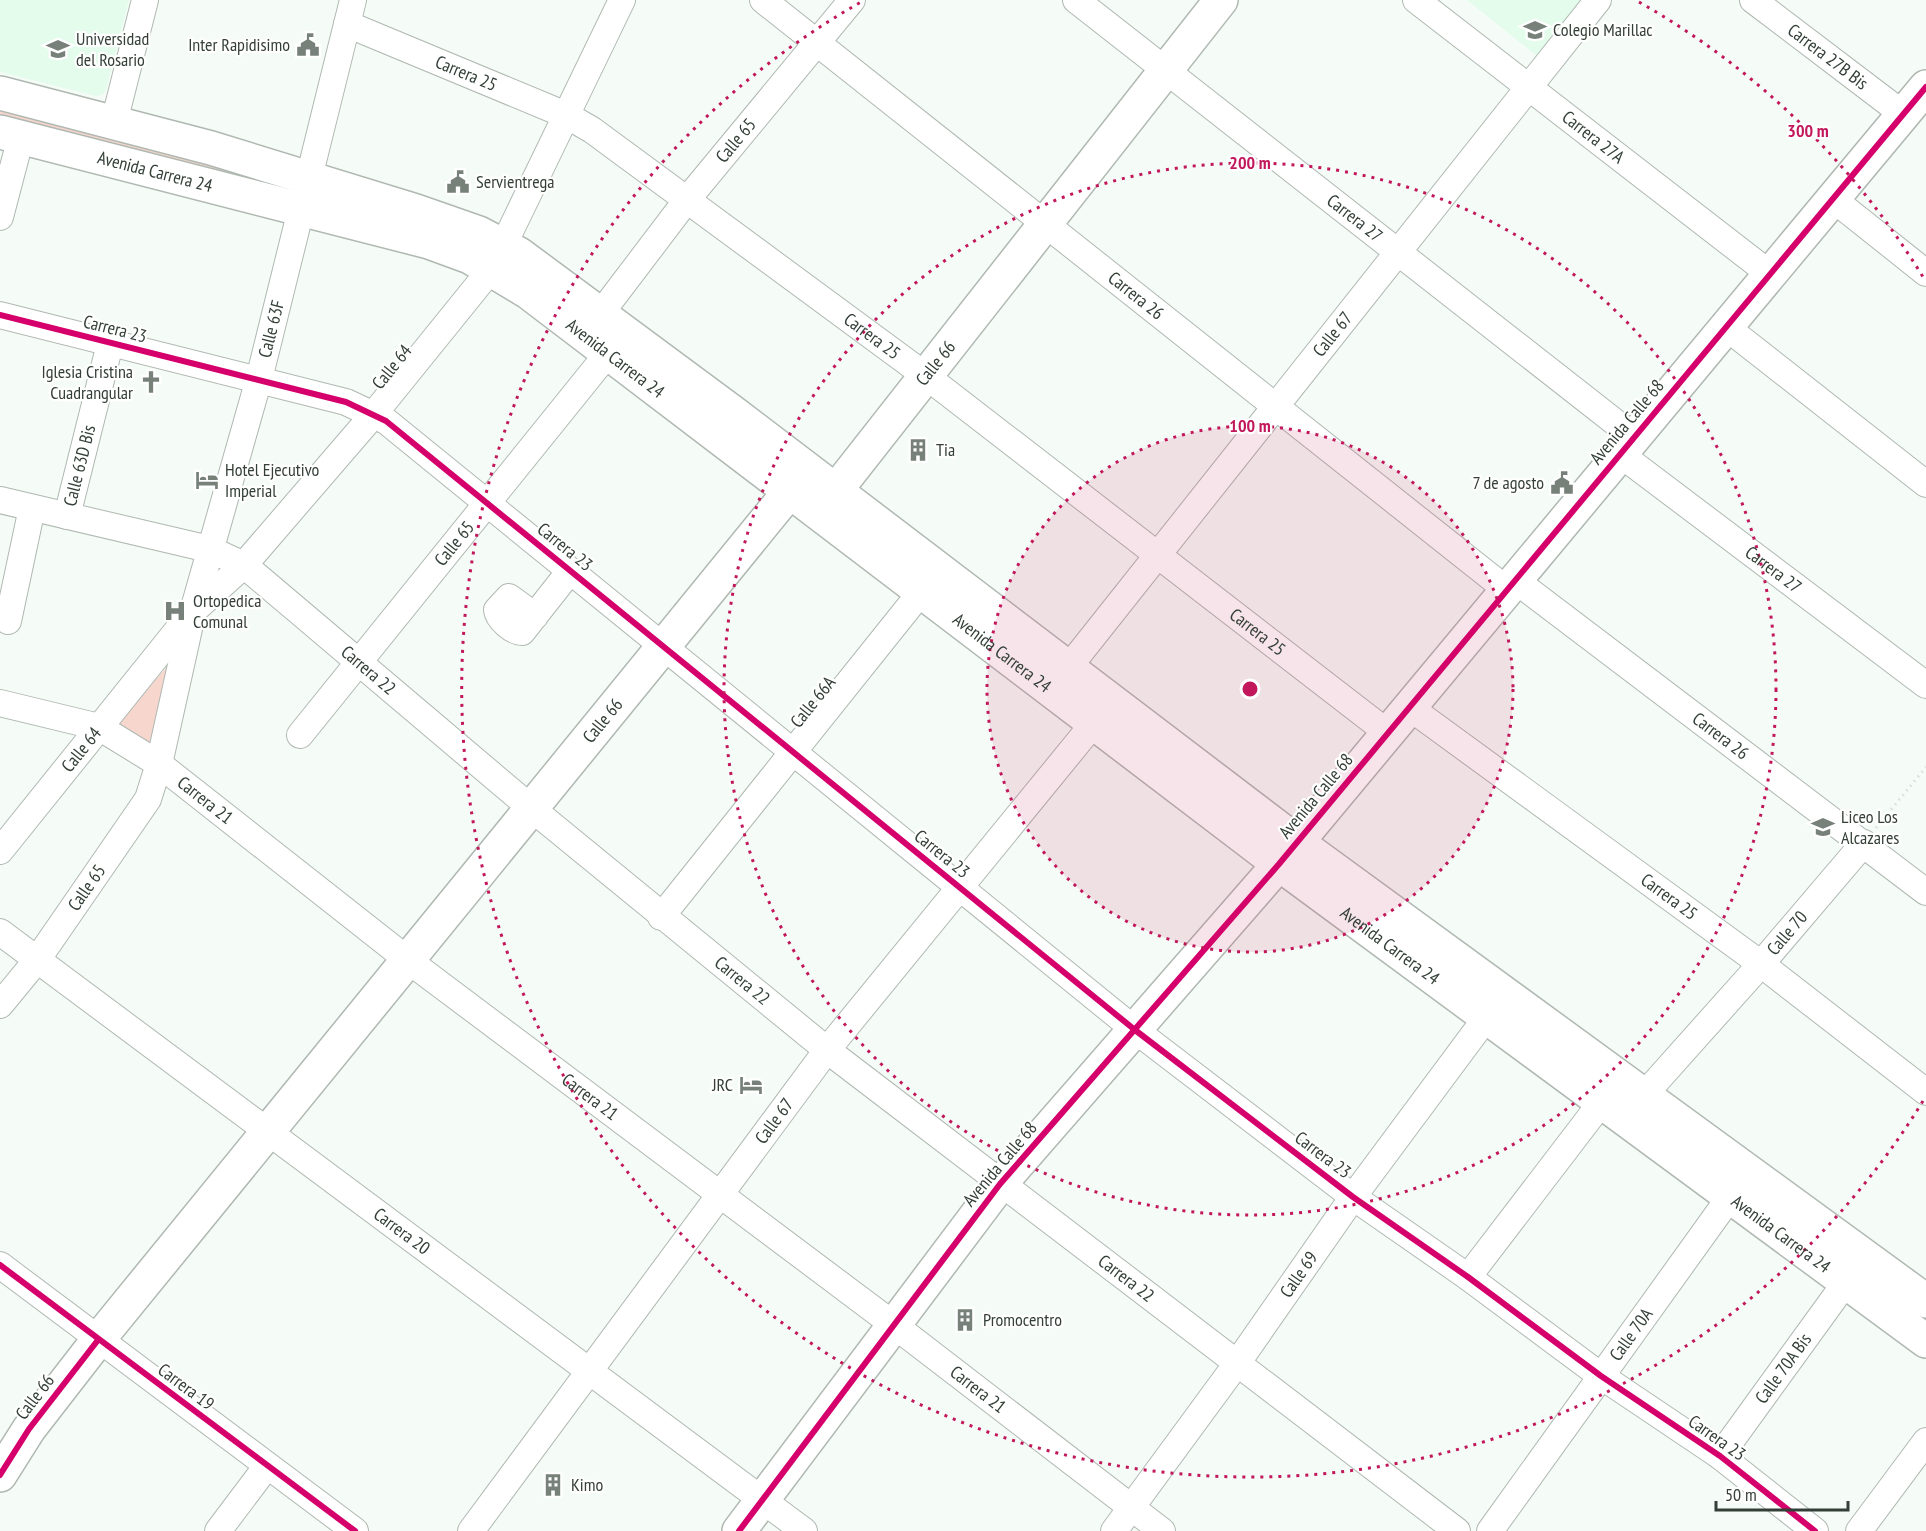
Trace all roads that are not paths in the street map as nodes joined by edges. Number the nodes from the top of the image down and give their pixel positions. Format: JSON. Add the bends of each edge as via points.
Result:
{"nodes":[{"id":1,"x":145,"y":0,"type":"edge"},
{"id":2,"x":622,"y":0,"type":"edge"},
{"id":3,"x":763,"y":0,"type":"edge"},
{"id":4,"x":852,"y":0,"type":"edge"},
{"id":5,"x":1076,"y":0,"type":"edge"},
{"id":6,"x":1221,"y":0,"type":"edge"},
{"id":7,"x":1416,"y":0,"type":"edge"},
{"id":8,"x":1598,"y":0,"type":"edge"},
{"id":9,"x":1753,"y":0,"type":"edge"},
{"id":10,"x":350,"y":12,"type":"edge"},
{"id":11,"x":818,"y":44,"type":"junction"},
{"id":12,"x":1165,"y":70,"type":"junction"},
{"id":13,"x":1926,"y":87,"type":"edge"},
{"id":14,"x":1527,"y":88,"type":"junction"},
{"id":15,"x":0,"y":93,"type":"edge"},
{"id":16,"x":1903,"y":114,"type":"junction"},
{"id":17,"x":566,"y":115,"type":"junction"},
{"id":18,"x":114,"y":122,"type":"junction"},
{"id":19,"x":10,"y":135,"type":"edge"},
{"id":20,"x":304,"y":195,"type":"junction"},
{"id":21,"x":1833,"y":199,"type":"junction"},
{"id":22,"x":686,"y":201,"type":"junction"},
{"id":23,"x":0,"y":217,"type":"edge"},
{"id":24,"x":1045,"y":224,"type":"junction"},
{"id":25,"x":1397,"y":253,"type":"junction"},
{"id":26,"x":498,"y":256,"type":"junction"},
{"id":27,"x":1926,"y":273,"type":"edge"},
{"id":28,"x":1770,"y":274,"type":"junction"},
{"id":29,"x":601,"y":313,"type":"junction"},
{"id":30,"x":0,"y":315,"type":"edge"},
{"id":31,"x":1726,"y":327,"type":"junction"},
{"id":32,"x":110,"y":344,"type":"junction"},
{"id":33,"x":609,"y":352,"type":"junction"},
{"id":34,"x":926,"y":376,"type":"junction"},
{"id":35,"x":259,"y":379,"type":"junction"},
{"id":36,"x":1275,"y":407,"type":"junction"},
{"id":37,"x":374,"y":414,"type":"junction"},
{"id":38,"x":1627,"y":446,"type":"junction"},
{"id":39,"x":1926,"y":484,"type":"edge"},
{"id":40,"x":790,"y":491,"type":"junction"},
{"id":41,"x":0,"y":500,"type":"edge"},
{"id":42,"x":827,"y":502,"type":"junction"},
{"id":43,"x":486,"y":503,"type":"junction"},
{"id":44,"x":32,"y":508,"type":"junction"},
{"id":45,"x":67,"y":516,"type":"junction"},
{"id":46,"x":209,"y":549,"type":"junction"},
{"id":47,"x":1157,"y":555,"type":"junction"},
{"id":48,"x":244,"y":565,"type":"junction"},
{"id":49,"x":570,"y":571,"type":"junction"},
{"id":50,"x":1511,"y":585,"type":"junction"},
{"id":51,"x":921,"y":592,"type":"junction"},
{"id":52,"x":192,"y":611,"type":"junction"},
{"id":53,"x":535,"y":616,"type":"dead end"},
{"id":54,"x":8,"y":621,"type":"dead end"},
{"id":55,"x":663,"y":646,"type":"junction"},
{"id":56,"x":360,"y":661,"type":"junction"},
{"id":57,"x":1068,"y":668,"type":"junction"},
{"id":58,"x":1926,"y":686,"type":"edge"},
{"id":59,"x":0,"y":703,"type":"edge"},
{"id":60,"x":1409,"y":707,"type":"junction"},
{"id":61,"x":1094,"y":723,"type":"junction"},
{"id":62,"x":99,"y":727,"type":"junction"},
{"id":63,"x":1388,"y":733,"type":"junction"},
{"id":64,"x":300,"y":735,"type":"dead end"},
{"id":65,"x":793,"y":752,"type":"junction"},
{"id":66,"x":159,"y":764,"type":"junction"},
{"id":67,"x":531,"y":808,"type":"junction"},
{"id":68,"x":1864,"y":843,"type":"junction"},
{"id":69,"x":0,"y":851,"type":"edge"},
{"id":70,"x":1288,"y":853,"type":"junction"},
{"id":71,"x":961,"y":888,"type":"junction"},
{"id":72,"x":1926,"y":892,"type":"edge"},
{"id":73,"x":661,"y":917,"type":"junction"},
{"id":74,"x":0,"y":932,"type":"edge"},
{"id":75,"x":408,"y":959,"type":"junction"},
{"id":76,"x":37,"y":960,"type":"junction"},
{"id":77,"x":1761,"y":964,"type":"junction"},
{"id":78,"x":0,"y":1005,"type":"edge"},
{"id":79,"x":1486,"y":1018,"type":"junction"},
{"id":80,"x":1135,"y":1030,"type":"junction"},
{"id":81,"x":827,"y":1050,"type":"junction"},
{"id":82,"x":1926,"y":1092,"type":"edge"},
{"id":83,"x":1644,"y":1095,"type":"junction"},
{"id":84,"x":1601,"y":1103,"type":"junction"},
{"id":85,"x":268,"y":1132,"type":"junction"},
{"id":86,"x":1000,"y":1184,"type":"junction"},
{"id":87,"x":719,"y":1193,"type":"junction"},
{"id":88,"x":1353,"y":1197,"type":"junction"},
{"id":89,"x":1730,"y":1197,"type":"junction"},
{"id":90,"x":0,"y":1265,"type":"edge"},
{"id":91,"x":1468,"y":1277,"type":"junction"},
{"id":92,"x":1846,"y":1282,"type":"junction"},
{"id":93,"x":1926,"y":1301,"type":"edge"},
{"id":94,"x":894,"y":1325,"type":"junction"},
{"id":95,"x":98,"y":1340,"type":"junction"},
{"id":96,"x":1926,"y":1341,"type":"edge"},
{"id":97,"x":1238,"y":1362,"type":"junction"},
{"id":98,"x":589,"y":1370,"type":"junction"},
{"id":99,"x":1601,"y":1376,"type":"junction"},
{"id":100,"x":1926,"y":1441,"type":"edge"},
{"id":101,"x":1720,"y":1456,"type":"junction"},
{"id":102,"x":267,"y":1466,"type":"junction"},
{"id":103,"x":0,"y":1475,"type":"edge"},
{"id":104,"x":763,"y":1500,"type":"junction"},
{"id":105,"x":1131,"y":1507,"type":"junction"},
{"id":106,"x":218,"y":1531,"type":"edge"},
{"id":107,"x":355,"y":1531,"type":"edge"},
{"id":108,"x":471,"y":1531,"type":"edge"},
{"id":109,"x":740,"y":1531,"type":"edge"},
{"id":110,"x":804,"y":1531,"type":"edge"},
{"id":111,"x":1114,"y":1531,"type":"edge"},
{"id":112,"x":1162,"y":1531,"type":"edge"},
{"id":113,"x":1457,"y":1531,"type":"edge"},
{"id":114,"x":1490,"y":1531,"type":"edge"},
{"id":115,"x":1815,"y":1531,"type":"edge"},
{"id":116,"x":1859,"y":1531,"type":"edge"}],
"edges":[{"from":1,"to":18,"type":"street"},
{"from":2,"to":17,"type":"street","name":"Calle 64"},
{"from":3,"to":11,"type":"street","name":"Carrera 26"},
{"from":4,"to":11,"type":"street","name":"Calle 65"},
{"from":5,"to":12,"type":"street","name":"Carrera 27"},
{"from":6,"to":12,"type":"main road","name":"Calle 66"},
{"from":7,"to":14,"type":"street","name":"Carrera 27A"},
{"from":8,"to":14,"type":"street","name":"Calle 67"},
{"from":9,"to":16,"type":"street","name":"Carrera 27B Bis"},
{"from":10,"to":17,"type":"street","name":"Carrera 25"},
{"from":10,"to":20,"type":"street","name":"Calle 63F"},
{"from":11,"to":22,"type":"street","name":"Calle 65"},
{"from":11,"to":24,"type":"street","name":"Carrera 26"},
{"from":12,"to":24,"type":"main road","name":"Calle 66"},
{"from":12,"to":25,"type":"street","name":"Carrera 27"},
{"from":13,"to":16,"type":"main road","name":"Avenida Calle 68"},
{"from":14,"to":25,"type":"street","name":"Calle 67"},
{"from":14,"to":28,"type":"street","name":"Carrera 27A"},
{"from":15,"to":18,"type":"main road","name":"Avenida Carrera 24"},
{"from":16,"to":21,"type":"main road","name":"Avenida Calle 68"},
{"from":17,"to":22,"type":"street","name":"Carrera 25"},
{"from":17,"to":26,"type":"street","name":"Calle 64"},
{"from":18,"to":20,"type":"main road","name":"Avenida Carrera 24","via":[[211,148]]},
{"from":19,"to":20,"type":"main road","name":"Avenida Carrera 24"},
{"from":19,"to":23,"type":"street"},
{"from":20,"to":26,"type":"main road","name":"Avenida Carrera 24","via":[[470,257]]},
{"from":20,"to":35,"type":"street","name":"Calle 63F"},
{"from":21,"to":27,"type":"street"},
{"from":21,"to":28,"type":"main road","name":"Avenida Calle 68"},
{"from":22,"to":29,"type":"street","name":"Calle 65"},
{"from":22,"to":34,"type":"street","name":"Carrera 25"},
{"from":24,"to":34,"type":"main road","name":"Calle 66"},
{"from":24,"to":36,"type":"street","name":"Carrera 26"},
{"from":25,"to":36,"type":"street","name":"Calle 67"},
{"from":25,"to":38,"type":"street","name":"Carrera 27"},
{"from":26,"to":29,"type":"main road","name":"Avenida Carrera 24"},
{"from":26,"to":33,"type":"main road","name":"Avenida Carrera 24"},
{"from":26,"to":37,"type":"street","name":"Calle 64"},
{"from":28,"to":31,"type":"main road","name":"Avenida Calle 68"},
{"from":29,"to":42,"type":"main road","name":"Avenida Carrera 24"},
{"from":30,"to":32,"type":"street","name":"Carrera 23"},
{"from":31,"to":38,"type":"main road","name":"Avenida Calle 68"},
{"from":31,"to":39,"type":"street"},
{"from":32,"to":35,"type":"street","name":"Carrera 23"},
{"from":32,"to":45,"type":"street","name":"Calle 63D Bis"},
{"from":33,"to":40,"type":"main road","name":"Avenida Carrera 24"},
{"from":33,"to":43,"type":"street","name":"Calle 65"},
{"from":34,"to":42,"type":"main road","name":"Calle 66"},
{"from":34,"to":47,"type":"street","name":"Carrera 25"},
{"from":35,"to":37,"type":"street","name":"Carrera 23","via":[[346,402]]},
{"from":35,"to":46,"type":"street","name":"Calle 63F"},
{"from":36,"to":47,"type":"street","name":"Calle 67"},
{"from":36,"to":50,"type":"street","name":"Carrera 26"},
{"from":37,"to":43,"type":"street","name":"Carrera 23"},
{"from":37,"to":48,"type":"street","name":"Calle 64"},
{"from":38,"to":50,"type":"main road","name":"Avenida Calle 68"},
{"from":38,"to":58,"type":"street","name":"Carrera 27"},
{"from":40,"to":42,"type":"main road"},
{"from":40,"to":55,"type":"main road","name":"Calle 66"},
{"from":41,"to":44,"type":"street","name":"Carrera 22"},
{"from":42,"to":51,"type":"main road","name":"Avenida Carrera 24"},
{"from":42,"to":57,"type":"main road","name":"Avenida Carrera 24"},
{"from":43,"to":49,"type":"street","name":"Carrera 23"},
{"from":43,"to":56,"type":"street","name":"Calle 65"},
{"from":44,"to":45,"type":"street","name":"Carrera 22"},
{"from":44,"to":54,"type":"street"},
{"from":45,"to":46,"type":"street","name":"Carrera 22"},
{"from":46,"to":48,"type":"street","name":"Carrera 22"},
{"from":46,"to":52,"type":"street","name":"Calle 63F"},
{"from":47,"to":57,"type":"street","name":"Calle 67"},
{"from":47,"to":63,"type":"street","name":"Carrera 25"},
{"from":48,"to":52,"type":"street","name":"Calle 64"},
{"from":48,"to":56,"type":"street","name":"Carrera 22"},
{"from":49,"to":53,"type":"street"},
{"from":49,"to":55,"type":"street","name":"Carrera 23"},
{"from":50,"to":60,"type":"main road","name":"Avenida Calle 68"},
{"from":50,"to":68,"type":"street","name":"Carrera 26"},
{"from":51,"to":61,"type":"main road","name":"Avenida Carrera 24"},
{"from":51,"to":65,"type":"street","name":"Calle 66A"},
{"from":52,"to":62,"type":"street","name":"Calle 64"},
{"from":52,"to":66,"type":"street","name":"Calle 63F"},
{"from":55,"to":65,"type":"street","name":"Carrera 23"},
{"from":55,"to":67,"type":"main road","name":"Calle 66"},
{"from":56,"to":64,"type":"street","name":"Calle 65"},
{"from":56,"to":67,"type":"street","name":"Carrera 22"},
{"from":57,"to":70,"type":"main road","name":"Avenida Carrera 24"},
{"from":59,"to":62,"type":"street","name":"Carrera 21"},
{"from":60,"to":63,"type":"main road","name":"Avenida Calle 68"},
{"from":60,"to":77,"type":"street","name":"Carrera 25"},
{"from":61,"to":70,"type":"main road","name":"Avenida Carrera 24"},
{"from":61,"to":71,"type":"street","name":"Calle 67"},
{"from":62,"to":66,"type":"street","name":"Carrera 21"},
{"from":62,"to":69,"type":"street","name":"Calle 64"},
{"from":63,"to":70,"type":"main road","name":"Avenida Calle 68"},
{"from":65,"to":71,"type":"street","name":"Carrera 23"},
{"from":65,"to":73,"type":"street","name":"Calle 66A"},
{"from":66,"to":75,"type":"street","name":"Carrera 21"},
{"from":66,"to":76,"type":"street","name":"Calle 65","via":[[148,799]]},
{"from":67,"to":73,"type":"street","name":"Carrera 22"},
{"from":67,"to":75,"type":"main road","name":"Calle 66"},
{"from":68,"to":72,"type":"street","name":"Carrera 26"},
{"from":68,"to":77,"type":"street","name":"Calle 70"},
{"from":70,"to":79,"type":"main road","name":"Avenida Carrera 24"},
{"from":70,"to":80,"type":"main road","name":"Avenida Calle 68"},
{"from":70,"to":83,"type":"main road","name":"Avenida Carrera 24"},
{"from":71,"to":80,"type":"street","name":"Carrera 23"},
{"from":71,"to":81,"type":"street","name":"Calle 67"},
{"from":73,"to":81,"type":"street","name":"Carrera 22"},
{"from":74,"to":76,"type":"street","name":"Carrera 20"},
{"from":75,"to":85,"type":"main road","name":"Calle 66"},
{"from":75,"to":87,"type":"street","name":"Carrera 21"},
{"from":76,"to":78,"type":"street","name":"Calle 65"},
{"from":76,"to":85,"type":"street","name":"Carrera 20"},
{"from":77,"to":82,"type":"street","name":"Carrera 25"},
{"from":77,"to":83,"type":"street","name":"Calle 70"},
{"from":79,"to":84,"type":"main road","name":"Avenida Carrera 24"},
{"from":79,"to":88,"type":"street","name":"Calle 69"},
{"from":80,"to":86,"type":"main road","name":"Avenida Calle 68"},
{"from":80,"to":88,"type":"street","name":"Carrera 23"},
{"from":81,"to":86,"type":"street","name":"Carrera 22"},
{"from":81,"to":87,"type":"street","name":"Calle 67"},
{"from":83,"to":93,"type":"main road","name":"Avenida Carrera 24"},
{"from":84,"to":89,"type":"main road","name":"Avenida Carrera 24"},
{"from":84,"to":91,"type":"street"},
{"from":85,"to":95,"type":"main road","name":"Calle 66"},
{"from":85,"to":98,"type":"street","name":"Carrera 20"},
{"from":86,"to":94,"type":"main road","name":"Avenida Calle 68"},
{"from":86,"to":97,"type":"street","name":"Carrera 22"},
{"from":87,"to":94,"type":"street","name":"Carrera 21"},
{"from":87,"to":98,"type":"street","name":"Calle 67"},
{"from":88,"to":91,"type":"street","name":"Carrera 23"},
{"from":88,"to":97,"type":"street","name":"Calle 69"},
{"from":89,"to":92,"type":"main road","name":"Avenida Carrera 24"},
{"from":89,"to":99,"type":"street","name":"Calle 70A"},
{"from":90,"to":95,"type":"street","name":"Carrera 19"},
{"from":91,"to":99,"type":"street","name":"Carrera 23"},
{"from":92,"to":96,"type":"main road","name":"Avenida Carrera 24"},
{"from":92,"to":101,"type":"street","name":"Calle 70A Bis"},
{"from":94,"to":104,"type":"main road","name":"Avenida Calle 68"},
{"from":94,"to":105,"type":"street","name":"Carrera 21"},
{"from":95,"to":102,"type":"street","name":"Carrera 19"},
{"from":95,"to":103,"type":"main road","name":"Calle 66","via":[[29,1429]]},
{"from":97,"to":105,"type":"street","name":"Calle 69"},
{"from":97,"to":113,"type":"street","name":"Carrera 22"},
{"from":98,"to":104,"type":"street","name":"Carrera 20"},
{"from":98,"to":108,"type":"street","name":"Calle 67"},
{"from":99,"to":101,"type":"street","name":"Carrera 23"},
{"from":99,"to":114,"type":"street","name":"Calle 70A"},
{"from":100,"to":116,"type":"street"},
{"from":101,"to":115,"type":"street","name":"Carrera 23"},
{"from":102,"to":106,"type":"street"},
{"from":102,"to":107,"type":"street","name":"Carrera 19"},
{"from":104,"to":109,"type":"main road","name":"Avenida Calle 68"},
{"from":104,"to":110,"type":"street","name":"Carrera 20"},
{"from":105,"to":111,"type":"street","name":"Calle 69"},
{"from":105,"to":112,"type":"street","name":"Carrera 21"}]}
